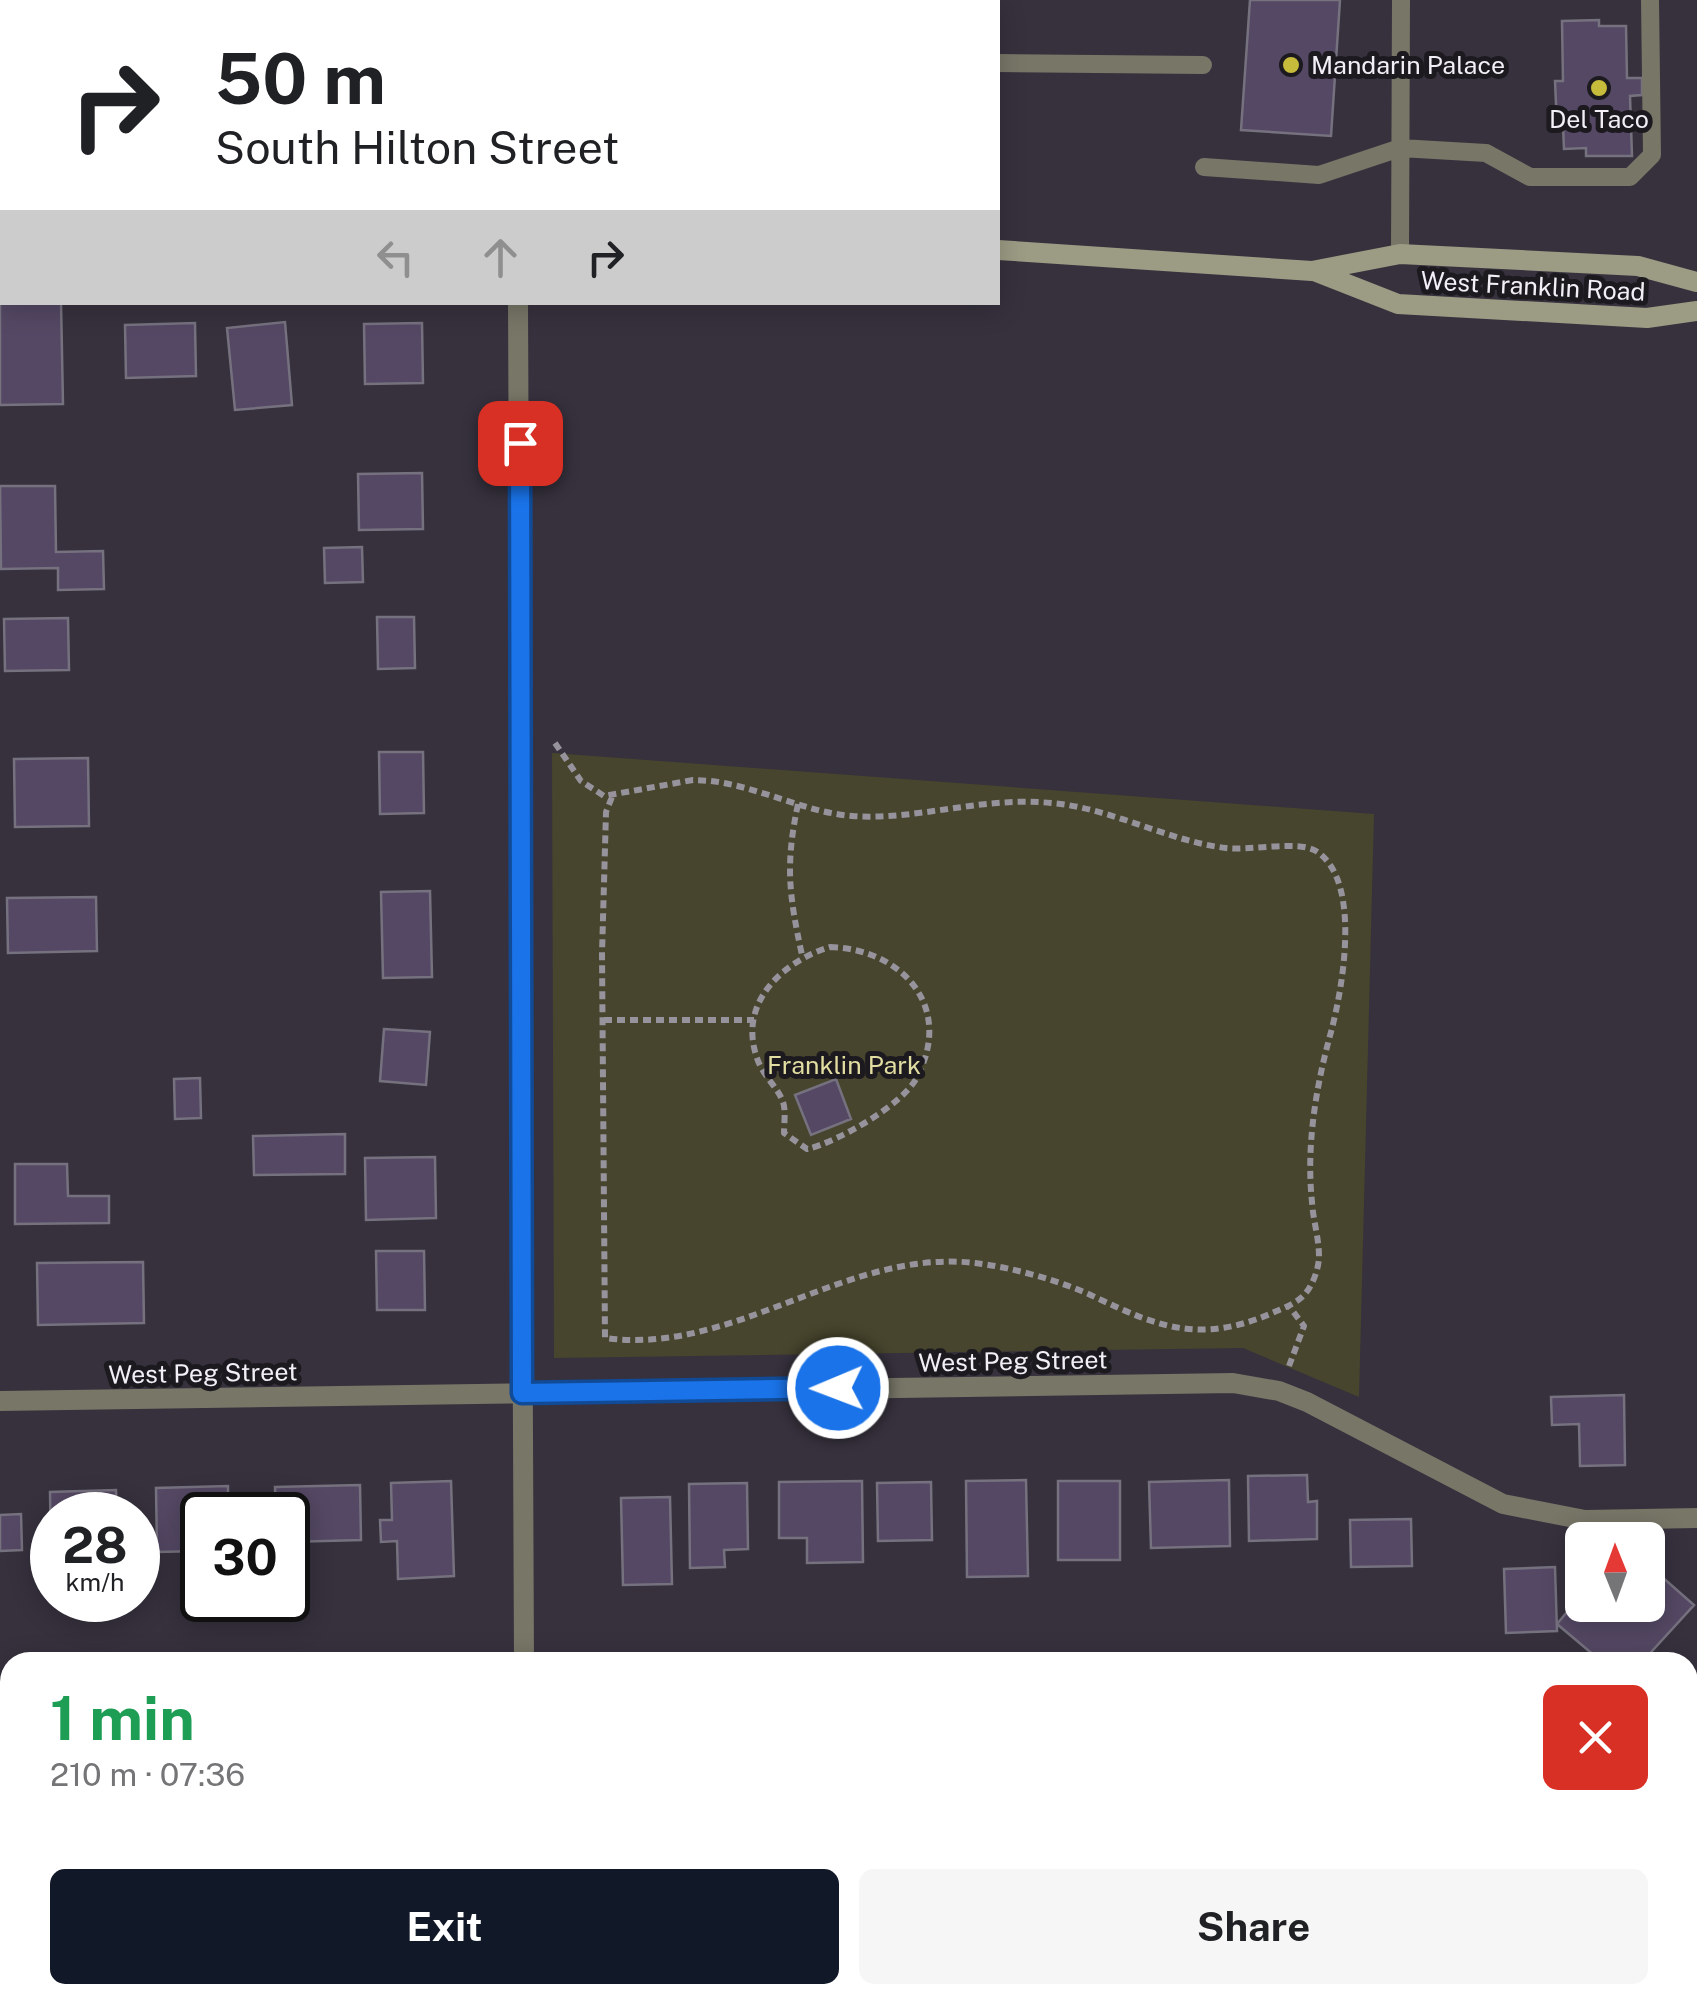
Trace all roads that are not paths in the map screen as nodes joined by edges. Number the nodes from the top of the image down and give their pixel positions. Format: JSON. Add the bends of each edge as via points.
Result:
{"nodes":[{"id":1,"x":1401,"y":0,"type":"edge"},
{"id":2,"x":1650,"y":0,"type":"edge"},
{"id":3,"x":1000,"y":63,"type":"edge"},
{"id":4,"x":1203,"y":65,"type":"dead end"},
{"id":5,"x":1400,"y":148,"type":"junction"},
{"id":6,"x":1204,"y":167,"type":"dead end"},
{"id":7,"x":1000,"y":250,"type":"edge"},
{"id":8,"x":1400,"y":254,"type":"junction"},
{"id":9,"x":1312,"y":270,"type":"junction"},
{"id":10,"x":1697,"y":282,"type":"edge"},
{"id":11,"x":518,"y":305,"type":"edge"},
{"id":12,"x":1697,"y":311,"type":"edge"},
{"id":13,"x":522,"y":1393,"type":"junction"},
{"id":14,"x":0,"y":1401,"type":"edge"},
{"id":15,"x":1697,"y":1518,"type":"edge"},
{"id":16,"x":524,"y":1652,"type":"edge"}],
"edges":[{"from":1,"to":5,"type":"lane"},
{"from":2,"to":5,"type":"lane","via":[[1652,155],[1630,177],[1530,177],[1486,153]]},
{"from":3,"to":4,"type":"lane"},
{"from":5,"to":6,"type":"lane","via":[[1319,174]]},
{"from":5,"to":8,"type":"lane"},
{"from":7,"to":9,"type":"street","name":"West Franklin Road"},
{"from":8,"to":9,"type":"street","name":"West Franklin Road"},
{"from":8,"to":10,"type":"street","name":"West Franklin Road","via":[[1638,266]]},
{"from":9,"to":12,"type":"street","name":"West Franklin Road","via":[[1398,304],[1647,318]]},
{"from":11,"to":13,"type":"street"},
{"from":13,"to":14,"type":"street","name":"West Peg Street"},
{"from":13,"to":15,"type":"street","name":"West Peg Street","via":[[1233,1383],[1307,1402],[1503,1504],[1585,1520]]},
{"from":13,"to":16,"type":"street"}]}
